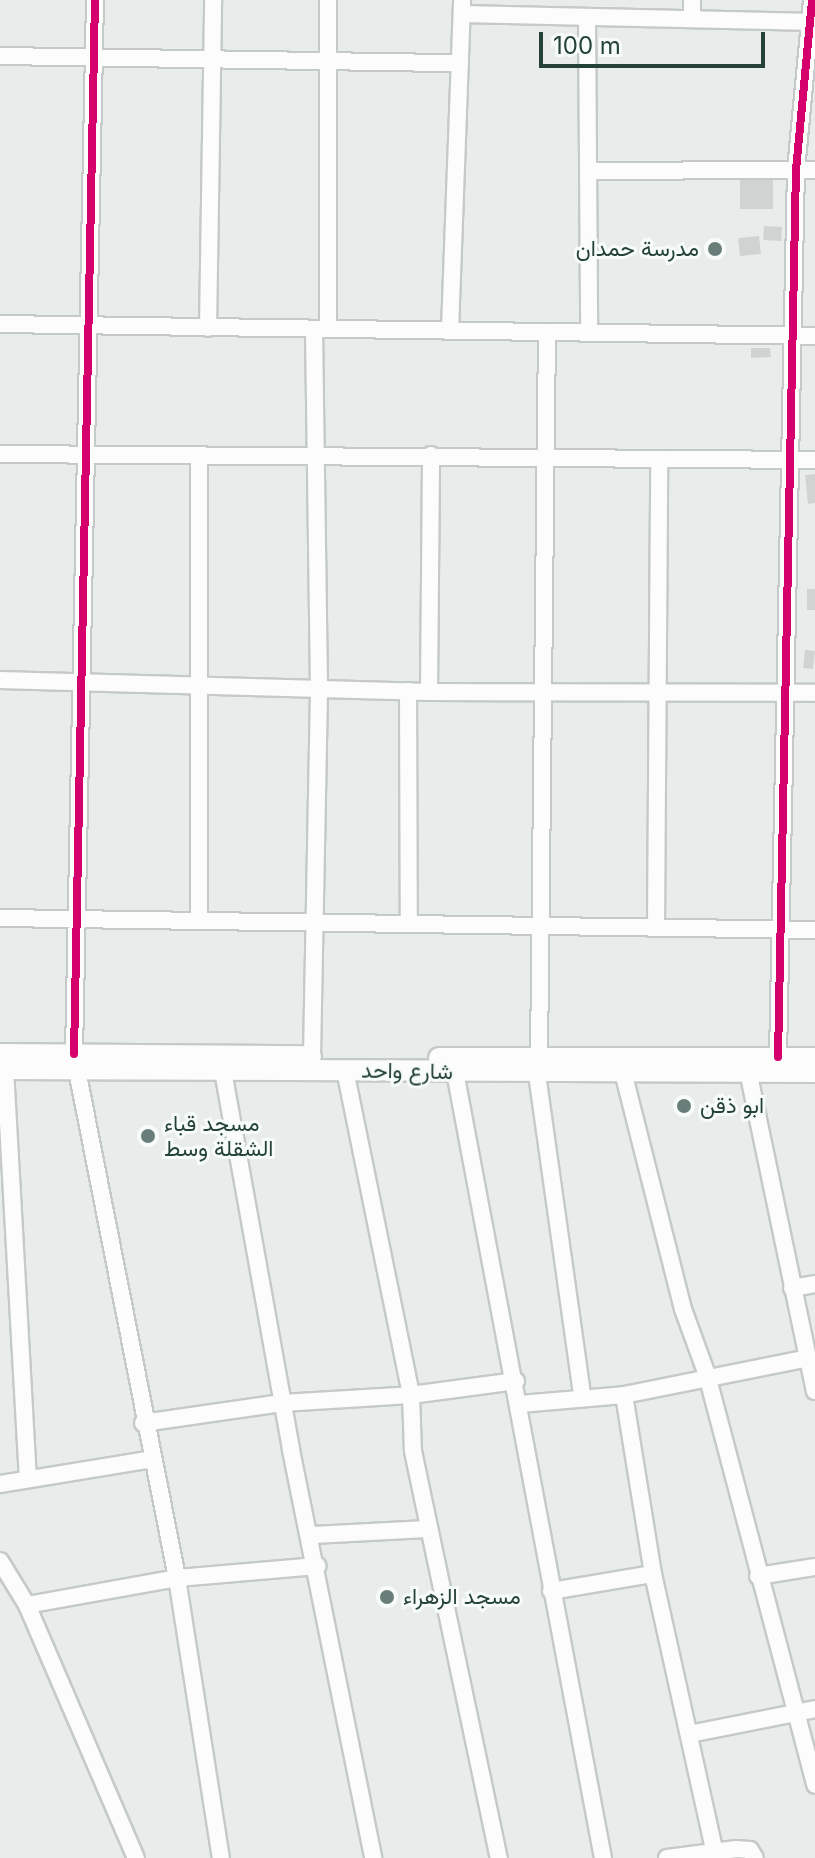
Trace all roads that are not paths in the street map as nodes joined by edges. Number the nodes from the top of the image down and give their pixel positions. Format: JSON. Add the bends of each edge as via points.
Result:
{"nodes":[{"id":1,"x":95,"y":0,"type":"edge"},
{"id":2,"x":213,"y":0,"type":"edge"},
{"id":3,"x":328,"y":0,"type":"edge"},
{"id":4,"x":692,"y":0,"type":"edge"},
{"id":5,"x":812,"y":0,"type":"edge"},
{"id":6,"x":462,"y":7,"type":"edge"},
{"id":7,"x":587,"y":17,"type":"junction"},
{"id":8,"x":692,"y":18,"type":"junction"},
{"id":9,"x":812,"y":22,"type":"edge"},
{"id":10,"x":94,"y":55,"type":"junction"},
{"id":11,"x":0,"y":56,"type":"edge"},
{"id":12,"x":214,"y":56,"type":"junction"},
{"id":13,"x":328,"y":61,"type":"junction"},
{"id":14,"x":460,"y":63,"type":"junction"},
{"id":15,"x":796,"y":170,"type":"junction"},
{"id":16,"x":815,"y":170,"type":"edge"},
{"id":17,"x":589,"y":171,"type":"junction"},
{"id":18,"x":0,"y":324,"type":"edge"},
{"id":19,"x":87,"y":325,"type":"junction"},
{"id":20,"x":208,"y":328,"type":"junction"},
{"id":21,"x":321,"y":329,"type":"junction"},
{"id":22,"x":450,"y":330,"type":"junction"},
{"id":23,"x":589,"y":331,"type":"junction"},
{"id":24,"x":547,"y":332,"type":"junction"},
{"id":25,"x":792,"y":336,"type":"junction"},
{"id":26,"x":815,"y":336,"type":"edge"},
{"id":27,"x":0,"y":454,"type":"edge"},
{"id":28,"x":88,"y":455,"type":"junction"},
{"id":29,"x":431,"y":455,"type":"junction"},
{"id":30,"x":199,"y":456,"type":"junction"},
{"id":31,"x":314,"y":456,"type":"junction"},
{"id":32,"x":547,"y":456,"type":"junction"},
{"id":33,"x":659,"y":459,"type":"junction"},
{"id":34,"x":791,"y":459,"type":"junction"},
{"id":35,"x":815,"y":460,"type":"edge"},
{"id":36,"x":0,"y":680,"type":"edge"},
{"id":37,"x":82,"y":682,"type":"junction"},
{"id":38,"x":200,"y":687,"type":"junction"},
{"id":39,"x":319,"y":687,"type":"junction"},
{"id":40,"x":657,"y":690,"type":"junction"},
{"id":41,"x":408,"y":691,"type":"junction"},
{"id":42,"x":541,"y":691,"type":"junction"},
{"id":43,"x":429,"y":692,"type":"junction"},
{"id":44,"x":789,"y":693,"type":"junction"},
{"id":45,"x":815,"y":693,"type":"edge"},
{"id":46,"x":0,"y":918,"type":"edge"},
{"id":47,"x":199,"y":918,"type":"junction"},
{"id":48,"x":79,"y":920,"type":"junction"},
{"id":49,"x":315,"y":922,"type":"junction"},
{"id":50,"x":409,"y":922,"type":"junction"},
{"id":51,"x":540,"y":926,"type":"junction"},
{"id":52,"x":656,"y":927,"type":"junction"},
{"id":53,"x":815,"y":930,"type":"edge"},
{"id":54,"x":783,"y":931,"type":"junction"},
{"id":55,"x":312,"y":1056,"type":"junction"},
{"id":56,"x":778,"y":1057,"type":"junction"},
{"id":57,"x":815,"y":1058,"type":"edge"},
{"id":58,"x":176,"y":1061,"type":"junction"},
{"id":59,"x":76,"y":1062,"type":"junction"},
{"id":60,"x":2,"y":1064,"type":"edge"},
{"id":61,"x":669,"y":1064,"type":"junction"},
{"id":62,"x":538,"y":1066,"type":"junction"},
{"id":63,"x":345,"y":1070,"type":"junction"},
{"id":64,"x":223,"y":1071,"type":"junction"},
{"id":65,"x":748,"y":1071,"type":"junction"},
{"id":66,"x":455,"y":1072,"type":"junction"},
{"id":67,"x":623,"y":1072,"type":"junction"},
{"id":68,"x":815,"y":1072,"type":"edge"},
{"id":69,"x":815,"y":1284,"type":"edge"},
{"id":70,"x":792,"y":1288,"type":"junction"},
{"id":71,"x":809,"y":1358,"type":"junction"},
{"id":72,"x":707,"y":1375,"type":"junction"},
{"id":73,"x":516,"y":1381,"type":"junction"},
{"id":74,"x":815,"y":1391,"type":"edge"},
{"id":75,"x":411,"y":1395,"type":"junction"},
{"id":76,"x":582,"y":1395,"type":"junction"},
{"id":77,"x":624,"y":1395,"type":"junction"},
{"id":78,"x":282,"y":1403,"type":"junction"},
{"id":79,"x":520,"y":1404,"type":"junction"},
{"id":80,"x":143,"y":1423,"type":"junction"},
{"id":81,"x":152,"y":1459,"type":"junction"},
{"id":82,"x":28,"y":1479,"type":"junction"},
{"id":83,"x":0,"y":1484,"type":"edge"},
{"id":84,"x":428,"y":1529,"type":"junction"},
{"id":85,"x":312,"y":1535,"type":"junction"},
{"id":86,"x":0,"y":1561,"type":"edge"},
{"id":87,"x":317,"y":1566,"type":"junction"},
{"id":88,"x":815,"y":1567,"type":"edge"},
{"id":89,"x":653,"y":1574,"type":"junction"},
{"id":90,"x":758,"y":1576,"type":"junction"},
{"id":91,"x":177,"y":1578,"type":"junction"},
{"id":92,"x":6,"y":1583,"type":"edge"},
{"id":93,"x":551,"y":1591,"type":"junction"},
{"id":94,"x":27,"y":1605,"type":"junction"},
{"id":95,"x":815,"y":1709,"type":"edge"},
{"id":96,"x":795,"y":1713,"type":"junction"},
{"id":97,"x":689,"y":1734,"type":"junction"},
{"id":98,"x":815,"y":1785,"type":"edge"},
{"id":99,"x":714,"y":1849,"type":"junction"},
{"id":100,"x":136,"y":1858,"type":"edge"},
{"id":101,"x":221,"y":1858,"type":"edge"},
{"id":102,"x":373,"y":1858,"type":"edge"},
{"id":103,"x":499,"y":1858,"type":"edge"},
{"id":104,"x":603,"y":1858,"type":"edge"},
{"id":105,"x":667,"y":1858,"type":"edge"},
{"id":106,"x":755,"y":1858,"type":"edge"}],
"edges":[{"from":1,"to":10,"type":"street"},
{"from":2,"to":12,"type":"street"},
{"from":3,"to":13,"type":"street"},
{"from":4,"to":8,"type":"street"},
{"from":5,"to":9,"type":"street"},
{"from":6,"to":7,"type":"street"},
{"from":6,"to":14,"type":"street"},
{"from":7,"to":8,"type":"street"},
{"from":7,"to":17,"type":"street"},
{"from":8,"to":9,"type":"street"},
{"from":9,"to":15,"type":"street"},
{"from":10,"to":11,"type":"street"},
{"from":10,"to":12,"type":"street"},
{"from":10,"to":19,"type":"street"},
{"from":12,"to":13,"type":"street"},
{"from":12,"to":20,"type":"street"},
{"from":13,"to":14,"type":"street"},
{"from":13,"to":21,"type":"street"},
{"from":14,"to":22,"type":"street"},
{"from":15,"to":16,"type":"street"},
{"from":15,"to":17,"type":"street"},
{"from":15,"to":25,"type":"street"},
{"from":17,"to":23,"type":"street"},
{"from":18,"to":19,"type":"street"},
{"from":19,"to":20,"type":"street"},
{"from":19,"to":28,"type":"street"},
{"from":20,"to":21,"type":"street"},
{"from":21,"to":22,"type":"street"},
{"from":21,"to":31,"type":"street"},
{"from":22,"to":24,"type":"street"},
{"from":23,"to":24,"type":"street"},
{"from":23,"to":25,"type":"street"},
{"from":24,"to":32,"type":"street"},
{"from":25,"to":26,"type":"street"},
{"from":25,"to":34,"type":"street"},
{"from":27,"to":28,"type":"street"},
{"from":28,"to":30,"type":"street"},
{"from":28,"to":37,"type":"street"},
{"from":29,"to":31,"type":"street"},
{"from":29,"to":32,"type":"street"},
{"from":29,"to":43,"type":"street"},
{"from":30,"to":31,"type":"street"},
{"from":30,"to":38,"type":"street"},
{"from":31,"to":39,"type":"street"},
{"from":32,"to":33,"type":"street"},
{"from":32,"to":42,"type":"street"},
{"from":33,"to":34,"type":"street"},
{"from":33,"to":40,"type":"street"},
{"from":34,"to":35,"type":"street"},
{"from":34,"to":44,"type":"street"},
{"from":36,"to":37,"type":"street"},
{"from":37,"to":38,"type":"street"},
{"from":37,"to":48,"type":"street"},
{"from":38,"to":39,"type":"street"},
{"from":38,"to":47,"type":"street"},
{"from":39,"to":41,"type":"street"},
{"from":39,"to":49,"type":"street"},
{"from":40,"to":42,"type":"street"},
{"from":40,"to":44,"type":"street"},
{"from":40,"to":52,"type":"street"},
{"from":41,"to":43,"type":"street"},
{"from":41,"to":50,"type":"street"},
{"from":42,"to":43,"type":"street"},
{"from":42,"to":51,"type":"street"},
{"from":44,"to":45,"type":"street"},
{"from":44,"to":54,"type":"street"},
{"from":46,"to":48,"type":"street"},
{"from":47,"to":48,"type":"street"},
{"from":47,"to":49,"type":"street"},
{"from":48,"to":59,"type":"street"},
{"from":49,"to":50,"type":"street"},
{"from":49,"to":55,"type":"street"},
{"from":50,"to":51,"type":"street"},
{"from":51,"to":52,"type":"street"},
{"from":51,"to":62,"type":"street"},
{"from":52,"to":54,"type":"street"},
{"from":53,"to":54,"type":"street"},
{"from":54,"to":56,"type":"street"},
{"from":55,"to":58,"type":"street","name":"شارع واحد"},
{"from":55,"to":62,"type":"street","name":"شارع واحد"},
{"from":56,"to":57,"type":"street","name":"شارع واحد"},
{"from":56,"to":61,"type":"street","name":"شارع واحد"},
{"from":58,"to":59,"type":"street","name":"شارع واحد"},
{"from":58,"to":64,"type":"street","name":"شارع واحد"},
{"from":59,"to":60,"type":"street","name":"شارع واحد"},
{"from":59,"to":80,"type":"street"},
{"from":60,"to":82,"type":"street"},
{"from":61,"to":62,"type":"street","name":"شارع واحد"},
{"from":61,"to":65,"type":"street","name":"شارع واحد"},
{"from":61,"to":67,"type":"street","name":"شارع واحد"},
{"from":62,"to":66,"type":"street","name":"شارع واحد"},
{"from":62,"to":67,"type":"street","name":"شارع واحد"},
{"from":62,"to":76,"type":"street"},
{"from":63,"to":64,"type":"street","name":"شارع واحد"},
{"from":63,"to":66,"type":"street","name":"شارع واحد"},
{"from":63,"to":75,"type":"street"},
{"from":64,"to":78,"type":"street"},
{"from":65,"to":68,"type":"street","name":"شارع واحد"},
{"from":65,"to":70,"type":"street"},
{"from":66,"to":73,"type":"street"},
{"from":67,"to":72,"type":"street","via":[[683,1309]]},
{"from":69,"to":70,"type":"street"},
{"from":70,"to":71,"type":"street"},
{"from":71,"to":72,"type":"street"},
{"from":71,"to":74,"type":"street"},
{"from":72,"to":77,"type":"street"},
{"from":72,"to":90,"type":"street"},
{"from":73,"to":75,"type":"street"},
{"from":73,"to":79,"type":"street"},
{"from":75,"to":78,"type":"street"},
{"from":75,"to":84,"type":"street","via":[[413,1451]]},
{"from":76,"to":77,"type":"street"},
{"from":76,"to":79,"type":"street"},
{"from":77,"to":89,"type":"street"},
{"from":78,"to":80,"type":"street"},
{"from":78,"to":85,"type":"street"},
{"from":79,"to":93,"type":"street"},
{"from":80,"to":81,"type":"street"},
{"from":81,"to":82,"type":"street"},
{"from":81,"to":91,"type":"street"},
{"from":82,"to":83,"type":"street"},
{"from":84,"to":85,"type":"street"},
{"from":84,"to":103,"type":"street"},
{"from":85,"to":87,"type":"street"},
{"from":86,"to":92,"type":"street"},
{"from":87,"to":91,"type":"street"},
{"from":87,"to":102,"type":"street"},
{"from":88,"to":90,"type":"street"},
{"from":89,"to":93,"type":"street"},
{"from":89,"to":97,"type":"street"},
{"from":90,"to":96,"type":"street"},
{"from":91,"to":94,"type":"street"},
{"from":91,"to":101,"type":"street"},
{"from":92,"to":94,"type":"street"},
{"from":93,"to":104,"type":"street"},
{"from":94,"to":100,"type":"street"},
{"from":95,"to":96,"type":"street"},
{"from":96,"to":97,"type":"street"},
{"from":96,"to":98,"type":"street"},
{"from":97,"to":99,"type":"street"},
{"from":99,"to":105,"type":"street"},
{"from":99,"to":106,"type":"street","via":[[750,1850]]}]}
